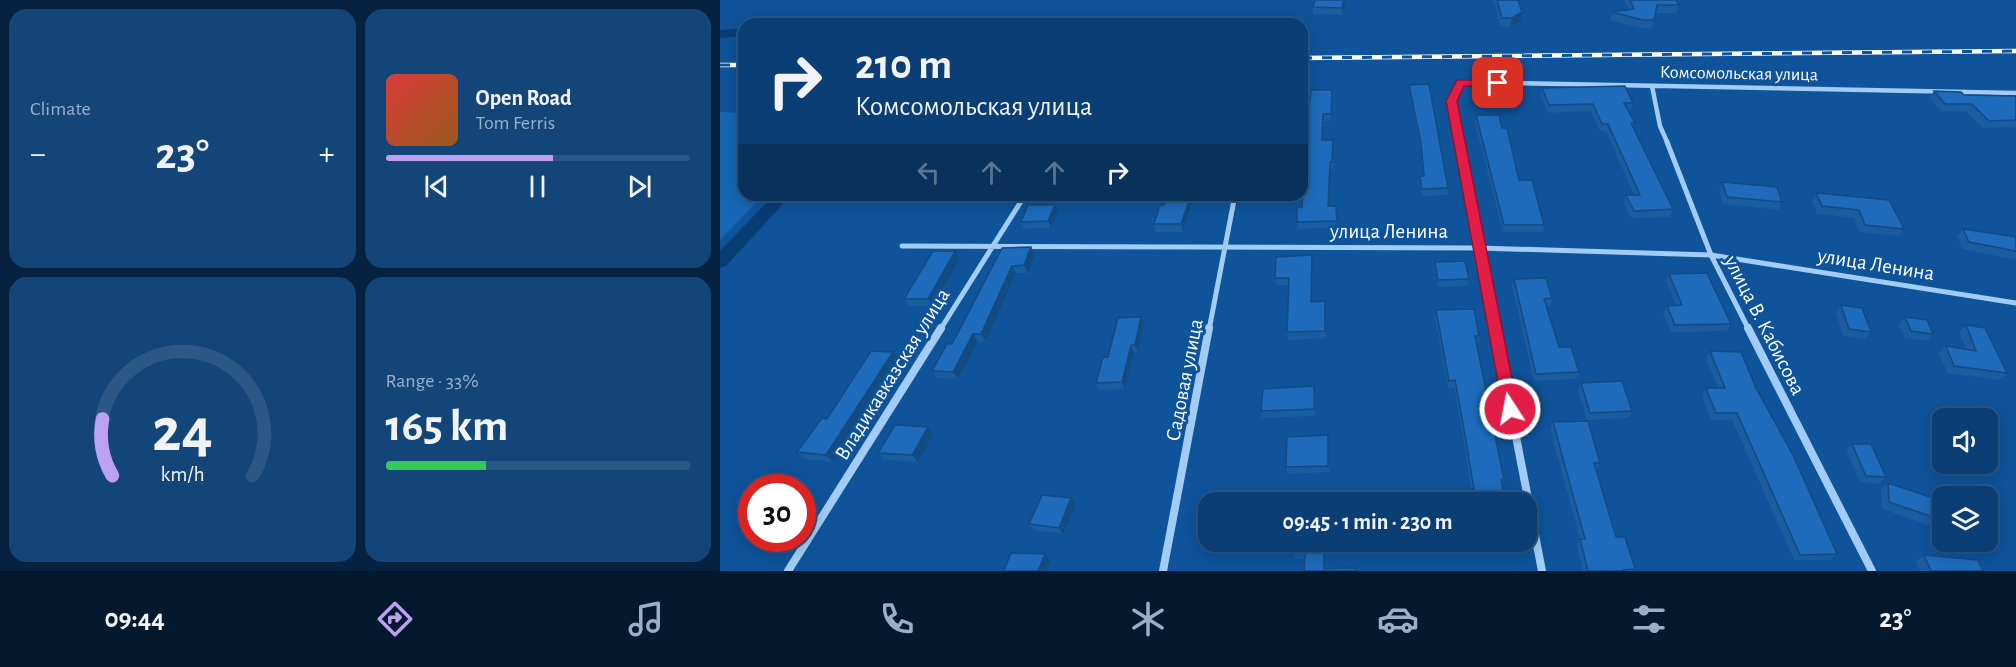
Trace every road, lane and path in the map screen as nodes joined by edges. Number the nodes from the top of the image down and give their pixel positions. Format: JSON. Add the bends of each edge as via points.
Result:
{"nodes":[{"id":1,"x":1652,"y":86,"type":"junction"},
{"id":2,"x":2016,"y":93,"type":"edge"},
{"id":3,"x":1021,"y":201,"type":"edge"},
{"id":4,"x":1234,"y":201,"type":"edge"},
{"id":5,"x":993,"y":245,"type":"junction"},
{"id":6,"x":902,"y":246,"type":"dead end"},
{"id":7,"x":1227,"y":246,"type":"junction"},
{"id":8,"x":1479,"y":248,"type":"junction"},
{"id":9,"x":1711,"y":255,"type":"junction"},
{"id":10,"x":2016,"y":303,"type":"edge"},
{"id":11,"x":788,"y":571,"type":"edge"},
{"id":12,"x":1163,"y":571,"type":"edge"},
{"id":13,"x":1542,"y":571,"type":"edge"},
{"id":14,"x":1872,"y":571,"type":"edge"}],
"edges":[{"from":1,"to":2,"type":"street","name":"Комсомольская улица"},
{"from":1,"to":8,"type":"street","name":"Комсомольская улица","via":[[1461,82],[1452,101]]},
{"from":1,"to":9,"type":"street","name":"улица В. Кабисова","via":[[1660,126]]},
{"from":3,"to":5,"type":"street","name":"Владикавказская улица"},
{"from":4,"to":7,"type":"street","name":"Садовая улица"},
{"from":5,"to":6,"type":"street","name":"улица Ленина"},
{"from":5,"to":7,"type":"street","name":"улица Ленина"},
{"from":5,"to":11,"type":"street","name":"Владикавказская улица"},
{"from":7,"to":8,"type":"street","name":"улица Ленина"},
{"from":7,"to":12,"type":"street","name":"Садовая улица"},
{"from":8,"to":9,"type":"street","name":"улица Ленина"},
{"from":8,"to":13,"type":"street"},
{"from":9,"to":10,"type":"street","name":"улица Ленина"},
{"from":9,"to":14,"type":"street","name":"улица В. Кабисова"}]}
